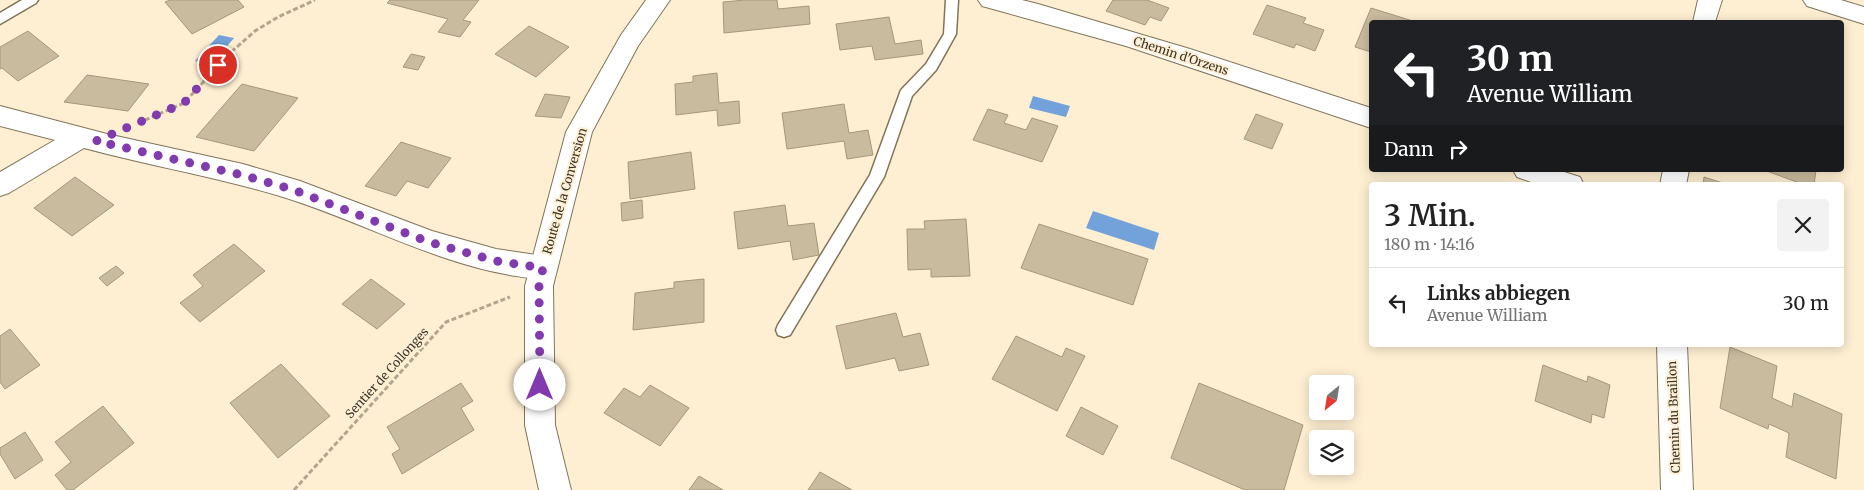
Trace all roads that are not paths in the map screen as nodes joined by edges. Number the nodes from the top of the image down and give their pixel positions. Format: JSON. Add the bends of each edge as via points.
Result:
{"nodes":[{"id":1,"x":32,"y":0,"type":"edge"},
{"id":2,"x":658,"y":0,"type":"edge"},
{"id":3,"x":952,"y":0,"type":"edge"},
{"id":4,"x":990,"y":0,"type":"edge"},
{"id":5,"x":1710,"y":0,"type":"edge"},
{"id":6,"x":1815,"y":0,"type":"edge"},
{"id":7,"x":1864,"y":16,"type":"edge"},
{"id":8,"x":0,"y":19,"type":"edge"},
{"id":9,"x":1705,"y":20,"type":"edge"},
{"id":10,"x":0,"y":116,"type":"edge"},
{"id":11,"x":1369,"y":117,"type":"edge"},
{"id":12,"x":89,"y":139,"type":"junction"},
{"id":13,"x":1532,"y":172,"type":"edge"},
{"id":14,"x":1563,"y":182,"type":"edge"},
{"id":15,"x":0,"y":185,"type":"edge"},
{"id":16,"x":543,"y":268,"type":"junction"},
{"id":17,"x":784,"y":330,"type":"dead end"},
{"id":18,"x":1672,"y":347,"type":"edge"},
{"id":19,"x":555,"y":490,"type":"edge"},
{"id":20,"x":1677,"y":490,"type":"edge"}],
"edges":[{"from":1,"to":8,"type":"lane"},
{"from":2,"to":16,"type":"street","name":"Route de la Conversion","via":[[629,41],[579,132]]},
{"from":3,"to":17,"type":"lane","via":[[950,34],[931,67],[906,94],[877,176]]},
{"from":4,"to":11,"type":"street","name":"Chemin d'Orzens","via":[[1048,14]]},
{"from":5,"to":9,"type":"street"},
{"from":6,"to":7,"type":"street"},
{"from":10,"to":12,"type":"street"},
{"from":12,"to":15,"type":"street"},
{"from":12,"to":16,"type":"street","via":[[242,175],[291,189],[429,242],[496,261]]},
{"from":13,"to":14,"type":"street"},
{"from":16,"to":19,"type":"street","name":"Route de la Conversion","via":[[539,286],[540,425]]},
{"from":18,"to":20,"type":"street","name":"Chemin du Braillon"}]}
